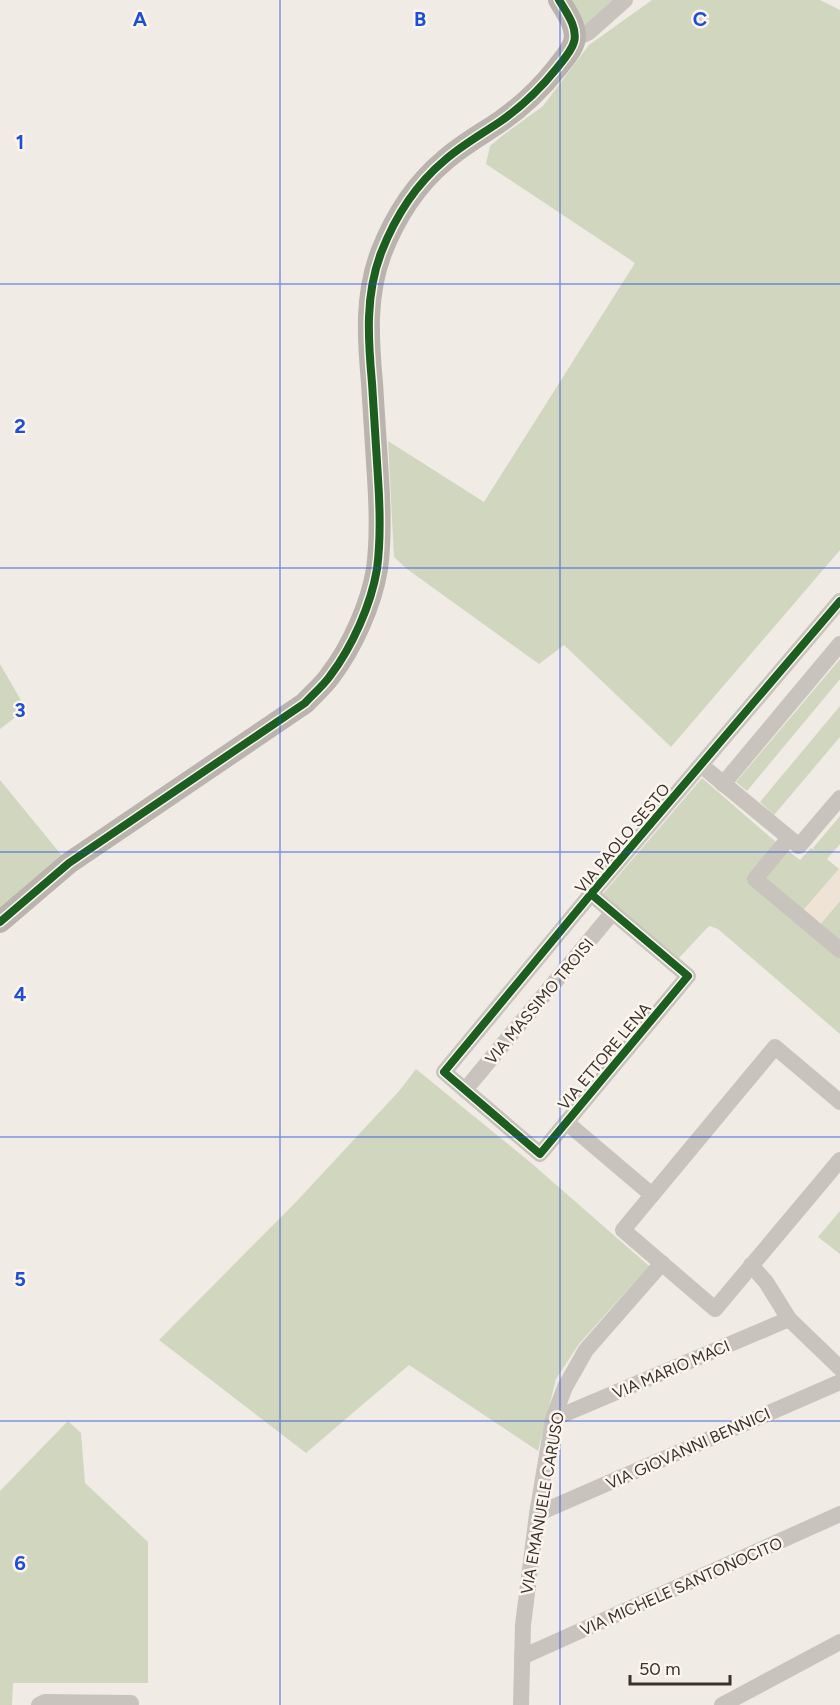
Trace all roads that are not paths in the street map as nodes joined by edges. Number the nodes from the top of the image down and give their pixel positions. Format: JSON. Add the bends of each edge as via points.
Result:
{"nodes":[{"id":1,"x":559,"y":0,"type":"edge"},
{"id":2,"x":625,"y":0,"type":"edge"},
{"id":3,"x":574,"y":39,"type":"junction"},
{"id":4,"x":840,"y":601,"type":"edge"},
{"id":5,"x":840,"y":644,"type":"edge"},
{"id":6,"x":700,"y":765,"type":"junction"},
{"id":7,"x":723,"y":784,"type":"junction"},
{"id":8,"x":840,"y":798,"type":"edge"},
{"id":9,"x":794,"y":842,"type":"junction"},
{"id":10,"x":591,"y":894,"type":"junction"},
{"id":11,"x":613,"y":912,"type":"junction"},
{"id":12,"x":0,"y":922,"type":"edge"},
{"id":13,"x":840,"y":950,"type":"edge"},
{"id":14,"x":465,"y":1090,"type":"junction"},
{"id":15,"x":840,"y":1102,"type":"edge"},
{"id":16,"x":566,"y":1122,"type":"junction"},
{"id":17,"x":840,"y":1160,"type":"edge"},
{"id":18,"x":652,"y":1195,"type":"junction"},
{"id":19,"x":662,"y":1263,"type":"junction"},
{"id":20,"x":751,"y":1265,"type":"junction"},
{"id":21,"x":789,"y":1318,"type":"junction"},
{"id":22,"x":840,"y":1368,"type":"edge"},
{"id":23,"x":840,"y":1382,"type":"edge"},
{"id":24,"x":553,"y":1419,"type":"junction"},
{"id":25,"x":537,"y":1514,"type":"junction"},
{"id":26,"x":840,"y":1514,"type":"edge"},
{"id":27,"x":840,"y":1642,"type":"edge"},
{"id":28,"x":522,"y":1657,"type":"junction"},
{"id":29,"x":131,"y":1703,"type":"dead end"},
{"id":30,"x":39,"y":1705,"type":"edge"},
{"id":31,"x":521,"y":1705,"type":"edge"},
{"id":32,"x":722,"y":1705,"type":"edge"}],
"edges":[{"from":1,"to":3,"type":"street","via":[[572,24]]},
{"from":2,"to":3,"type":"street","via":[[589,32]]},
{"from":3,"to":12,"type":"street","via":[[566,56],[524,103],[444,160],[421,183],[388,234],[378,261],[368,314],[380,515],[377,568],[369,602],[330,677],[305,703],[69,863]]},
{"from":4,"to":6,"type":"street","name":"VIA PAOLO SESTO"},
{"from":5,"to":7,"type":"street"},
{"from":6,"to":7,"type":"street"},
{"from":6,"to":10,"type":"street","name":"VIA PAOLO SESTO"},
{"from":7,"to":9,"type":"street"},
{"from":8,"to":9,"type":"street"},
{"from":9,"to":13,"type":"street","via":[[754,879]]},
{"from":10,"to":11,"type":"street"},
{"from":10,"to":14,"type":"street","name":"VIA PAOLO SESTO","via":[[444,1072]]},
{"from":11,"to":14,"type":"street","name":"VIA MASSIMO TROISI"},
{"from":11,"to":16,"type":"street","name":"VIA ETTORE LENA","via":[[688,976]]},
{"from":14,"to":16,"type":"street","name":"VIA ETTORE LENA","via":[[540,1154]]},
{"from":15,"to":18,"type":"street","via":[[775,1047]]},
{"from":16,"to":18,"type":"street"},
{"from":17,"to":20,"type":"street"},
{"from":18,"to":19,"type":"street","via":[[623,1230]]},
{"from":19,"to":20,"type":"street","via":[[715,1309]]},
{"from":19,"to":24,"type":"street","name":"VIA EMANUELE CARUSO","via":[[586,1350]]},
{"from":20,"to":21,"type":"street"},
{"from":21,"to":22,"type":"street"},
{"from":21,"to":24,"type":"street","name":"VIA MARIO MACI"},
{"from":23,"to":25,"type":"street","name":"VIA GIOVANNI BENNICI"},
{"from":24,"to":25,"type":"street","name":"VIA EMANUELE CARUSO"},
{"from":25,"to":28,"type":"street","name":"VIA EMANUELE CARUSO"},
{"from":26,"to":28,"type":"street","name":"VIA MICHELE SANTONOCITO"},
{"from":27,"to":32,"type":"street"},
{"from":28,"to":31,"type":"street","name":"VIA EMANUELE CARUSO"},
{"from":29,"to":30,"type":"street"}]}
